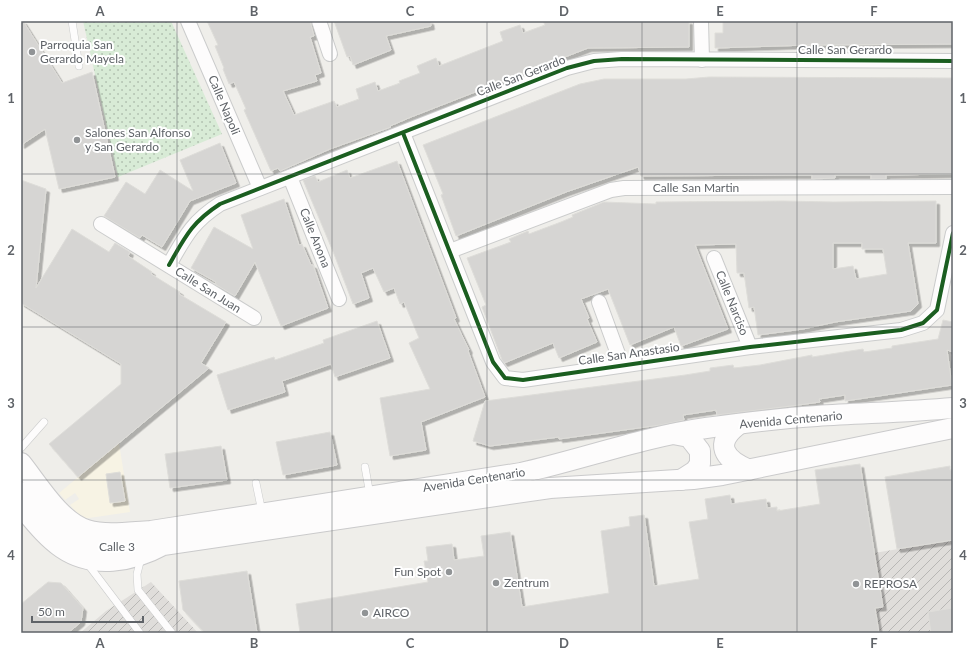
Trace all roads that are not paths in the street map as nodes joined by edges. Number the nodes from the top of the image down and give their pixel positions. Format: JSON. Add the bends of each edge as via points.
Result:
{"nodes":[{"id":1,"x":72,"y":21,"type":"edge"},
{"id":2,"x":188,"y":21,"type":"edge"},
{"id":3,"x":319,"y":21,"type":"edge"},
{"id":4,"x":701,"y":21,"type":"edge"},
{"id":5,"x":330,"y":54,"type":"dead end"},
{"id":6,"x":702,"y":60,"type":"junction"},
{"id":7,"x":953,"y":61,"type":"edge"},
{"id":8,"x":79,"y":66,"type":"dead end"},
{"id":9,"x":403,"y":133,"type":"junction"},
{"id":10,"x":290,"y":177,"type":"junction"},
{"id":11,"x":953,"y":187,"type":"edge"},
{"id":12,"x":260,"y":188,"type":"junction"},
{"id":13,"x":101,"y":224,"type":"dead end"},
{"id":14,"x":953,"y":234,"type":"edge"},
{"id":15,"x":450,"y":251,"type":"junction"},
{"id":16,"x":714,"y":258,"type":"dead end"},
{"id":17,"x":169,"y":266,"type":"junction"},
{"id":18,"x":339,"y":299,"type":"dead end"},
{"id":19,"x":599,"y":302,"type":"dead end"},
{"id":20,"x":254,"y":318,"type":"dead end"},
{"id":21,"x":750,"y":347,"type":"junction"},
{"id":22,"x":622,"y":365,"type":"junction"},
{"id":23,"x":953,"y":408,"type":"edge"},
{"id":24,"x":44,"y":422,"type":"dead end"},
{"id":25,"x":739,"y":424,"type":"junction"},
{"id":26,"x":953,"y":428,"type":"edge"},
{"id":27,"x":673,"y":434,"type":"junction"},
{"id":28,"x":21,"y":448,"type":"edge"},
{"id":29,"x":21,"y":463,"type":"edge"},
{"id":30,"x":366,"y":467,"type":"dead end"},
{"id":31,"x":749,"y":470,"type":"junction"},
{"id":32,"x":680,"y":480,"type":"junction"},
{"id":33,"x":256,"y":483,"type":"dead end"},
{"id":34,"x":21,"y":489,"type":"edge"},
{"id":35,"x":21,"y":506,"type":"edge"},
{"id":36,"x":372,"y":506,"type":"junction"},
{"id":37,"x":262,"y":514,"type":"junction"},
{"id":38,"x":163,"y":544,"type":"junction"},
{"id":39,"x":142,"y":555,"type":"junction"},
{"id":40,"x":83,"y":558,"type":"junction"},
{"id":41,"x":140,"y":633,"type":"edge"},
{"id":42,"x":172,"y":633,"type":"edge"}],
"edges":[{"from":1,"to":8,"type":"lane"},
{"from":2,"to":12,"type":"street","name":"Calle Napoli"},
{"from":3,"to":5,"type":"street"},
{"from":4,"to":6,"type":"street"},
{"from":6,"to":7,"type":"street","name":"Calle San Gerardo"},
{"from":6,"to":9,"type":"street","name":"Calle San Gerardo","via":[[594,61],[567,68]]},
{"from":9,"to":10,"type":"street","name":"Calle San Gerardo"},
{"from":9,"to":15,"type":"street","name":"Calle San Anastasio"},
{"from":10,"to":12,"type":"street","name":"Calle San Gerardo"},
{"from":10,"to":18,"type":"street","name":"Calle Anona"},
{"from":11,"to":15,"type":"street","name":"Calle San Martin","via":[[624,188],[611,190]]},
{"from":12,"to":17,"type":"street","name":"Calle San Gerardo","via":[[220,204],[203,215],[189,230]]},
{"from":13,"to":17,"type":"street","name":"Calle San Juan"},
{"from":14,"to":21,"type":"street","name":"Calle San Anastasio","via":[[937,310],[923,323],[901,330]]},
{"from":15,"to":22,"type":"street","name":"Calle San Anastasio","via":[[493,362],[505,378],[523,380]]},
{"from":16,"to":21,"type":"street","name":"Calle Narciso"},
{"from":17,"to":20,"type":"street","name":"Calle San Juan"},
{"from":19,"to":22,"type":"street"},
{"from":21,"to":22,"type":"street","name":"Calle San Anastasio"},
{"from":23,"to":25,"type":"main road","name":"Avenida Centenario","via":[[802,417]]},
{"from":24,"to":28,"type":"lane"},
{"from":25,"to":27,"type":"main road","name":"Avenida Centenario"},
{"from":25,"to":31,"type":"main road","via":[[727,435],[726,454],[733,462]]},
{"from":26,"to":31,"type":"main road","name":"Avenida Centenario"},
{"from":27,"to":32,"type":"main road","via":[[689,437],[700,450],[700,464],[695,471]]},
{"from":27,"to":36,"type":"main road","name":"Avenida Centenario","via":[[642,440],[569,462]]},
{"from":29,"to":37,"type":"main road","name":"Avenida Centenario","via":[[59,511],[71,522],[87,530],[151,531]]},
{"from":30,"to":36,"type":"lane"},
{"from":31,"to":32,"type":"main road","name":"Avenida Centenario"},
{"from":32,"to":36,"type":"main road","name":"Avenida Centenario","via":[[550,488]]},
{"from":33,"to":37,"type":"lane"},
{"from":34,"to":38,"type":"street","name":"Calle 3","via":[[50,524],[60,533],[80,543],[113,549]]},
{"from":35,"to":40,"type":"main road","name":"Avenida Centenario","via":[[61,548]]},
{"from":36,"to":37,"type":"main road","name":"Avenida Centenario"},
{"from":36,"to":38,"type":"main road","name":"Avenida Centenario"},
{"from":38,"to":39,"type":"main road","name":"Avenida Centenario"},
{"from":39,"to":40,"type":"main road","name":"Avenida Centenario","via":[[115,561]]},
{"from":39,"to":42,"type":"lane","name":"Calle 3","via":[[136,574],[138,590]]},
{"from":40,"to":41,"type":"lane","name":"Calle 3"}]}
